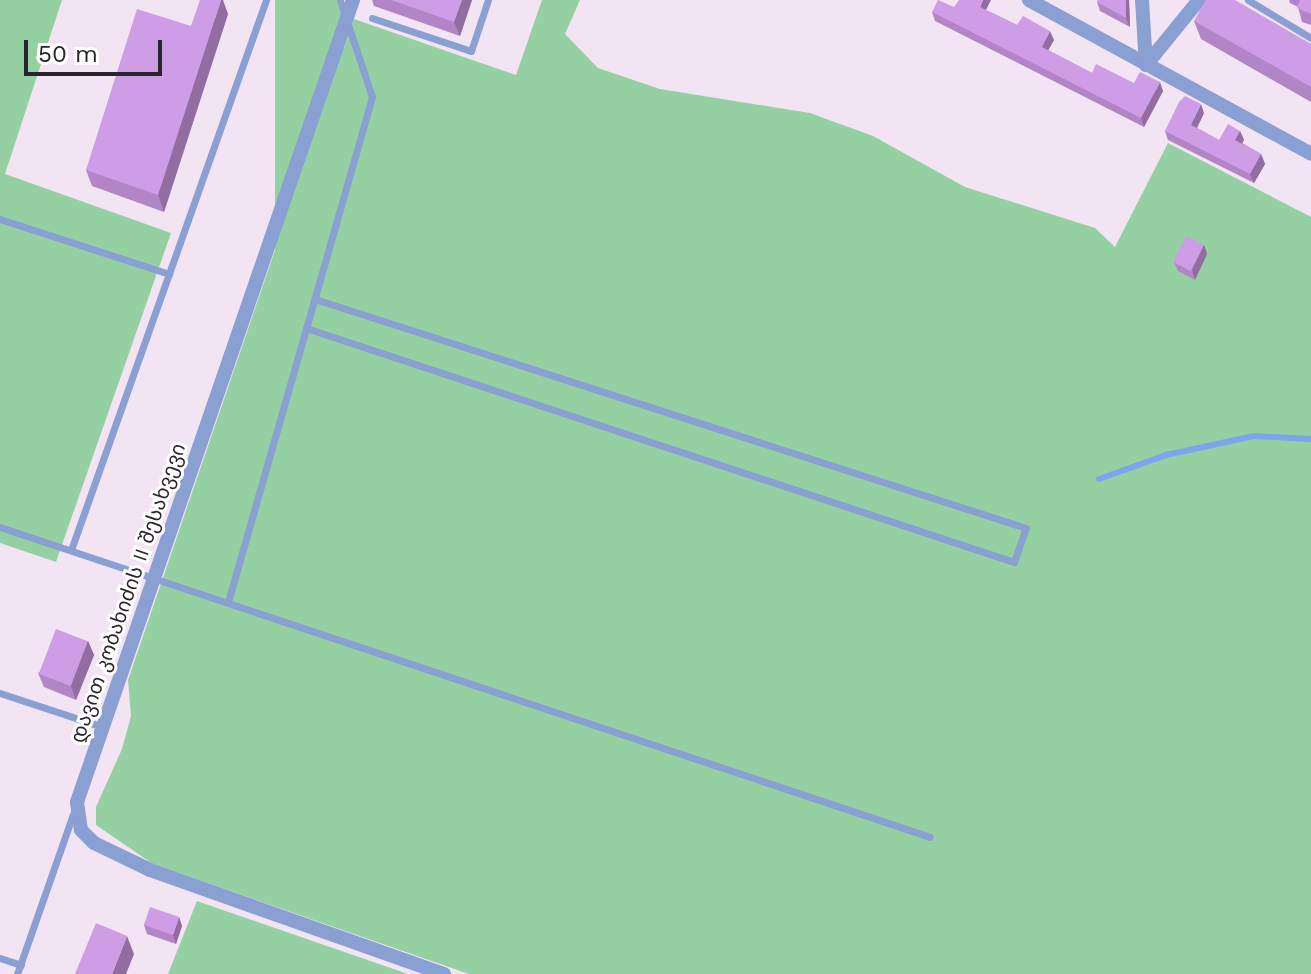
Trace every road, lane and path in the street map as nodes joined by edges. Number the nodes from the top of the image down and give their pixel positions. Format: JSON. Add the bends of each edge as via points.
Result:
{"nodes":[{"id":1,"x":266,"y":0,"type":"edge"},
{"id":2,"x":340,"y":0,"type":"edge"},
{"id":3,"x":353,"y":0,"type":"edge"},
{"id":4,"x":488,"y":0,"type":"edge"},
{"id":5,"x":1029,"y":0,"type":"edge"},
{"id":6,"x":1142,"y":0,"type":"edge"},
{"id":7,"x":1199,"y":0,"type":"edge"},
{"id":8,"x":1248,"y":0,"type":"edge"},
{"id":9,"x":347,"y":18,"type":"junction"},
{"id":10,"x":372,"y":18,"type":"dead end"},
{"id":11,"x":1311,"y":38,"type":"edge"},
{"id":12,"x":1146,"y":65,"type":"junction"},
{"id":13,"x":1311,"y":154,"type":"edge"},
{"id":14,"x":0,"y":219,"type":"edge"},
{"id":15,"x":169,"y":274,"type":"junction"},
{"id":16,"x":315,"y":299,"type":"junction"},
{"id":17,"x":306,"y":328,"type":"junction"},
{"id":18,"x":0,"y":527,"type":"edge"},
{"id":19,"x":71,"y":550,"type":"junction"},
{"id":20,"x":155,"y":577,"type":"junction"},
{"id":21,"x":228,"y":602,"type":"junction"},
{"id":22,"x":0,"y":693,"type":"edge"},
{"id":23,"x":103,"y":727,"type":"junction"},
{"id":24,"x":77,"y":802,"type":"junction"},
{"id":25,"x":930,"y":837,"type":"dead end"},
{"id":26,"x":0,"y":958,"type":"edge"},
{"id":27,"x":21,"y":965,"type":"junction"},
{"id":28,"x":17,"y":974,"type":"edge"},
{"id":29,"x":444,"y":974,"type":"edge"}],
"edges":[{"from":1,"to":15,"type":"lane"},
{"from":2,"to":9,"type":"lane"},
{"from":3,"to":9,"type":"street","name":"დავით კობახიძის II შესახვევი"},
{"from":4,"to":10,"type":"lane","via":[[471,51]]},
{"from":5,"to":12,"type":"street"},
{"from":6,"to":12,"type":"street"},
{"from":7,"to":12,"type":"street"},
{"from":8,"to":11,"type":"lane"},
{"from":9,"to":16,"type":"lane","via":[[372,97]]},
{"from":9,"to":20,"type":"street","name":"დავით კობახიძის II შესახვევი"},
{"from":12,"to":13,"type":"street"},
{"from":14,"to":15,"type":"lane"},
{"from":15,"to":19,"type":"lane"},
{"from":16,"to":17,"type":"lane"},
{"from":16,"to":17,"type":"lane","via":[[1026,528],[1014,562]]},
{"from":17,"to":21,"type":"lane"},
{"from":18,"to":19,"type":"lane"},
{"from":19,"to":20,"type":"lane"},
{"from":20,"to":21,"type":"lane"},
{"from":20,"to":23,"type":"street","name":"დავით კობახიძის II შესახვევი"},
{"from":21,"to":25,"type":"lane"},
{"from":22,"to":23,"type":"lane"},
{"from":23,"to":24,"type":"street","name":"დავით კობახიძის II შესახვევი"},
{"from":24,"to":27,"type":"lane"},
{"from":24,"to":29,"type":"street","via":[[81,830],[88,837],[150,870]]},
{"from":26,"to":27,"type":"lane"},
{"from":27,"to":28,"type":"lane"}]}
